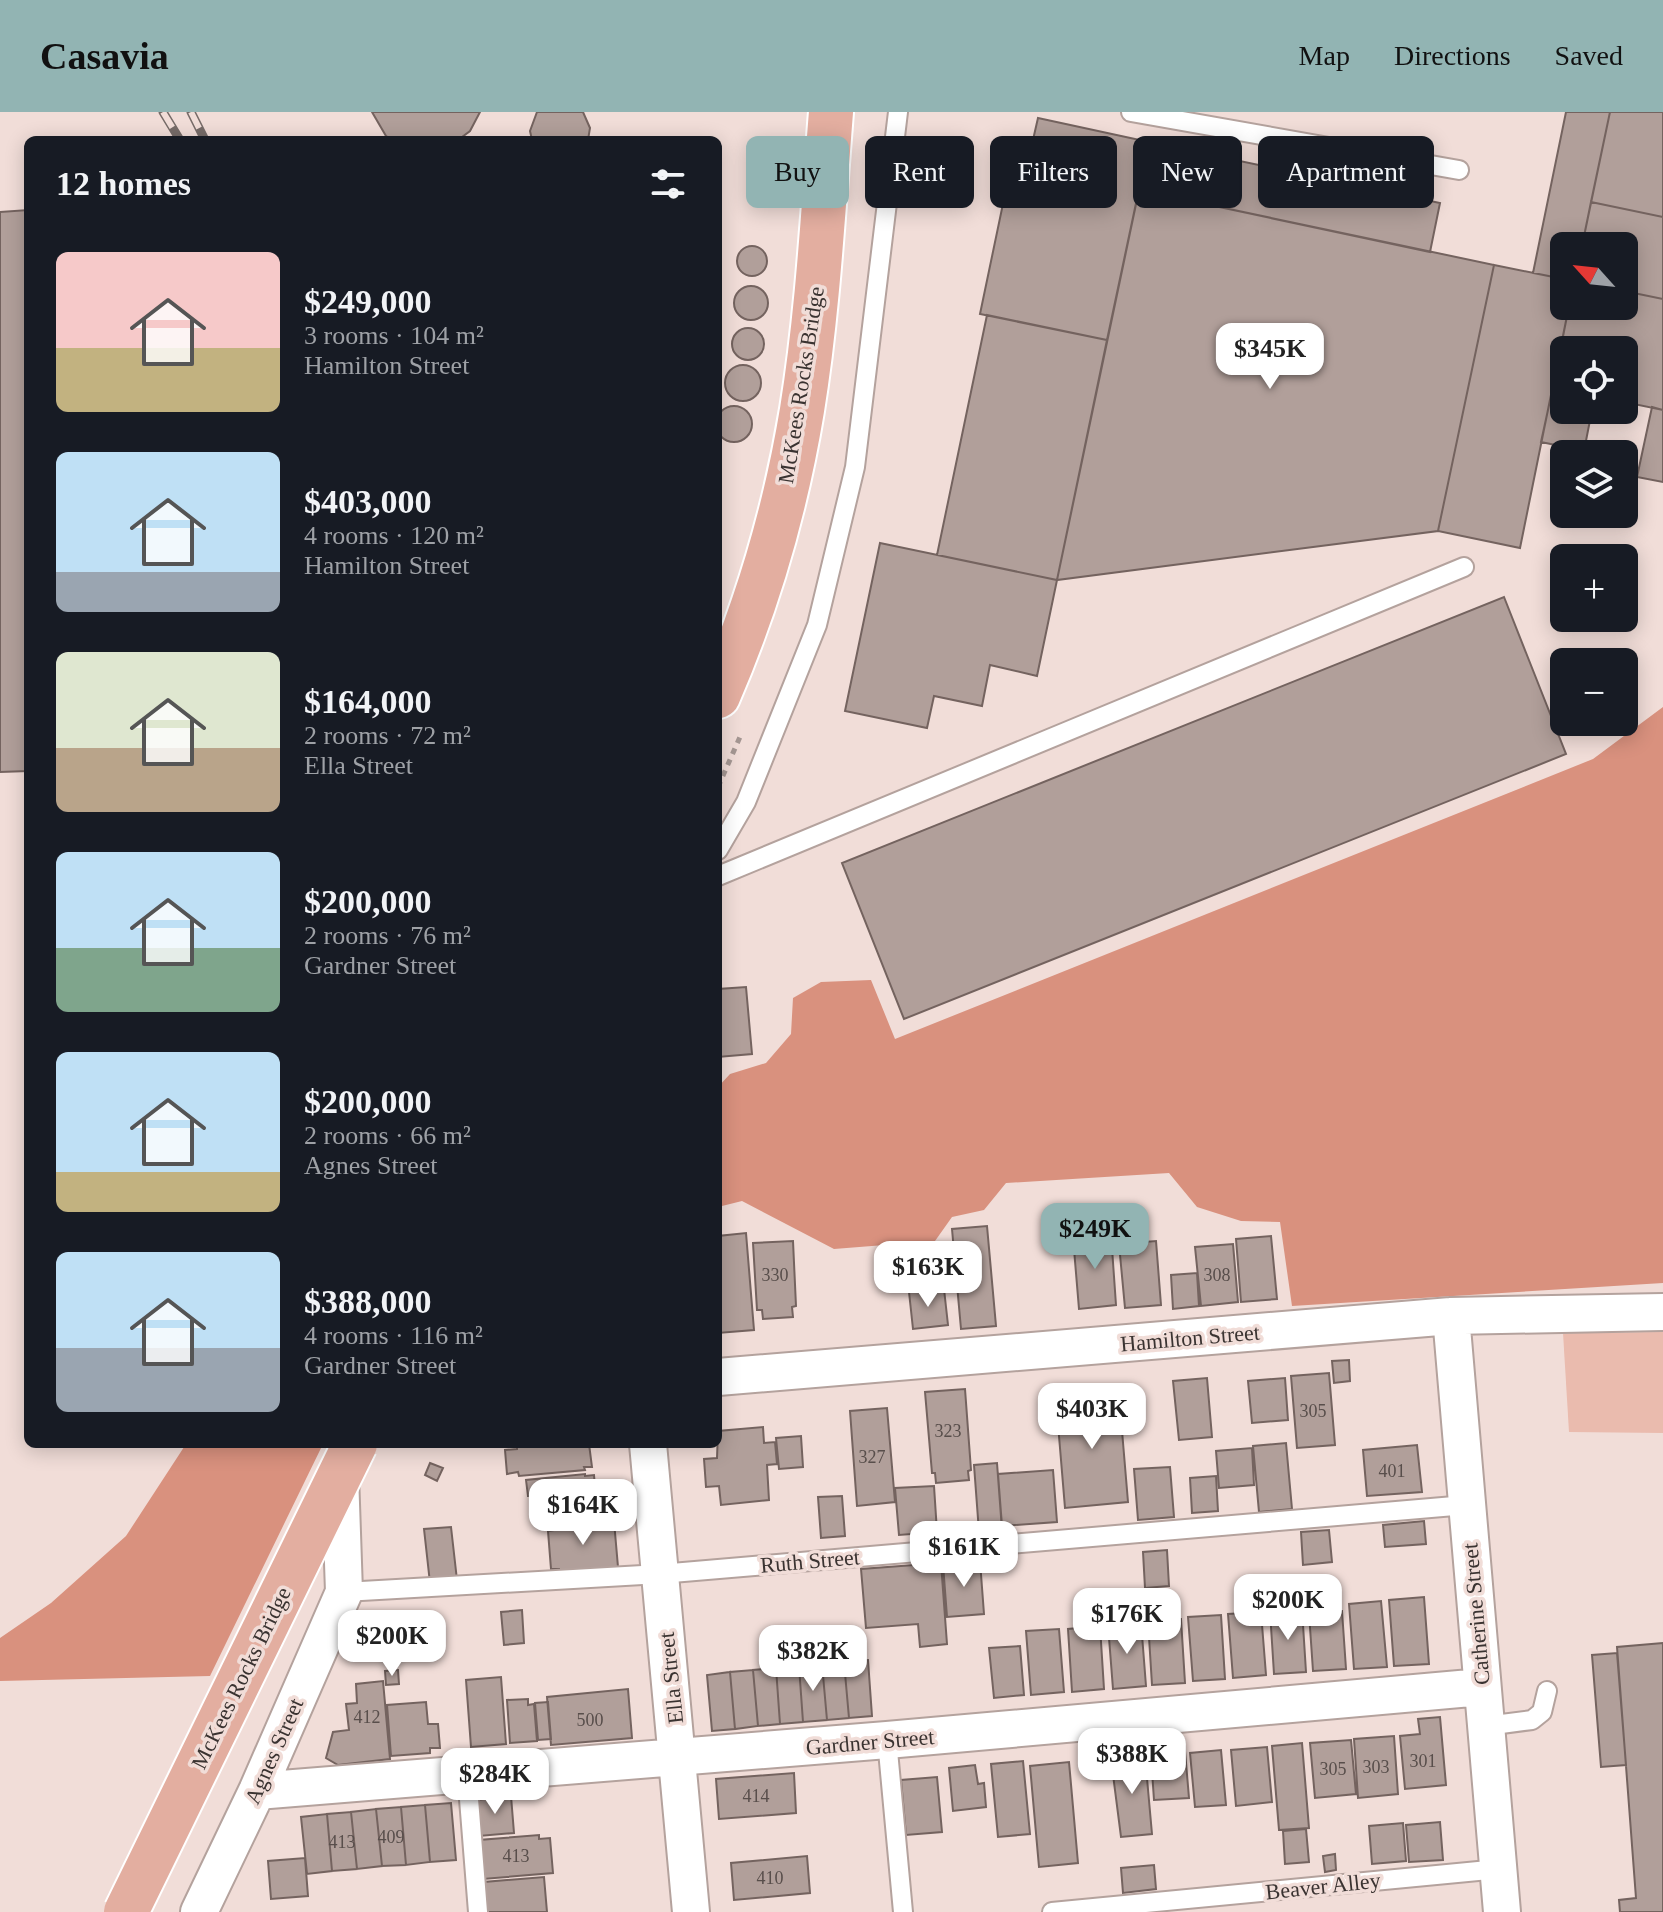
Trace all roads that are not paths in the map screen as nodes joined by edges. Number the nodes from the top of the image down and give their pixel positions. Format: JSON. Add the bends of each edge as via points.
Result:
{"nodes":[{"id":1,"x":831,"y":112,"type":"edge"},
{"id":2,"x":898,"y":112,"type":"edge"},
{"id":3,"x":1131,"y":112,"type":"edge"},
{"id":4,"x":1459,"y":170,"type":"dead end"},
{"id":5,"x":1464,"y":567,"type":"dead end"},
{"id":6,"x":722,"y":687,"type":"edge"},
{"id":7,"x":722,"y":843,"type":"edge"},
{"id":8,"x":722,"y":874,"type":"edge"},
{"id":9,"x":1663,"y":1312,"type":"edge"},
{"id":10,"x":1451,"y":1316,"type":"junction"},
{"id":11,"x":722,"y":1377,"type":"edge"},
{"id":12,"x":348,"y":1448,"type":"edge"},
{"id":13,"x":349,"y":1448,"type":"edge"},
{"id":14,"x":648,"y":1448,"type":"edge"},
{"id":15,"x":1466,"y":1505,"type":"junction"},
{"id":16,"x":660,"y":1574,"type":"junction"},
{"id":17,"x":344,"y":1592,"type":"junction"},
{"id":18,"x":1482,"y":1687,"type":"junction"},
{"id":19,"x":1547,"y":1691,"type":"dead end"},
{"id":20,"x":1486,"y":1726,"type":"junction"},
{"id":21,"x":887,"y":1740,"type":"junction"},
{"id":22,"x":678,"y":1758,"type":"junction"},
{"id":23,"x":467,"y":1774,"type":"junction"},
{"id":24,"x":257,"y":1791,"type":"junction"},
{"id":25,"x":1499,"y":1869,"type":"junction"},
{"id":26,"x":126,"y":1912,"type":"edge"},
{"id":27,"x":199,"y":1912,"type":"edge"},
{"id":28,"x":478,"y":1912,"type":"edge"},
{"id":29,"x":691,"y":1912,"type":"edge"},
{"id":30,"x":903,"y":1912,"type":"edge"},
{"id":31,"x":1052,"y":1912,"type":"edge"},
{"id":32,"x":1502,"y":1912,"type":"edge"}],
"edges":[{"from":1,"to":6,"type":"main road","name":"McKees Rocks Bridge","via":[[802,411],[774,538]]},
{"from":2,"to":7,"type":"lane","via":[[855,467],[817,625],[746,802]]},
{"from":3,"to":4,"type":"lane"},
{"from":5,"to":8,"type":"lane"},
{"from":9,"to":10,"type":"street","name":"Hamilton Street"},
{"from":10,"to":11,"type":"street","name":"Hamilton Street"},
{"from":10,"to":15,"type":"street","name":"Catherine Street"},
{"from":12,"to":26,"type":"main road","name":"McKees Rocks Bridge","bridge":true},
{"from":13,"to":17,"type":"street","name":"Agnes Street"},
{"from":14,"to":16,"type":"street","name":"Ella Street"},
{"from":15,"to":16,"type":"lane","name":"Ruth Street"},
{"from":15,"to":18,"type":"street","name":"Catherine Street"},
{"from":16,"to":17,"type":"lane","name":"Ruth Street"},
{"from":16,"to":22,"type":"street","name":"Ella Street"},
{"from":17,"to":24,"type":"street","name":"Agnes Street"},
{"from":18,"to":20,"type":"street","name":"Catherine Street"},
{"from":18,"to":21,"type":"street","name":"Gardner Street"},
{"from":19,"to":20,"type":"lane","via":[[1542,1712],[1532,1720]]},
{"from":20,"to":25,"type":"street","name":"Catherine Street"},
{"from":21,"to":22,"type":"street","name":"Gardner Street"},
{"from":21,"to":30,"type":"lane"},
{"from":22,"to":23,"type":"street","name":"Gardner Street"},
{"from":22,"to":29,"type":"street","name":"Ella Street"},
{"from":23,"to":24,"type":"street","name":"Gardner Street"},
{"from":23,"to":28,"type":"lane"},
{"from":24,"to":27,"type":"street","name":"Agnes Street"},
{"from":25,"to":31,"type":"lane","name":"Beaver Alley"},
{"from":25,"to":32,"type":"street","name":"Catherine Street"}]}
